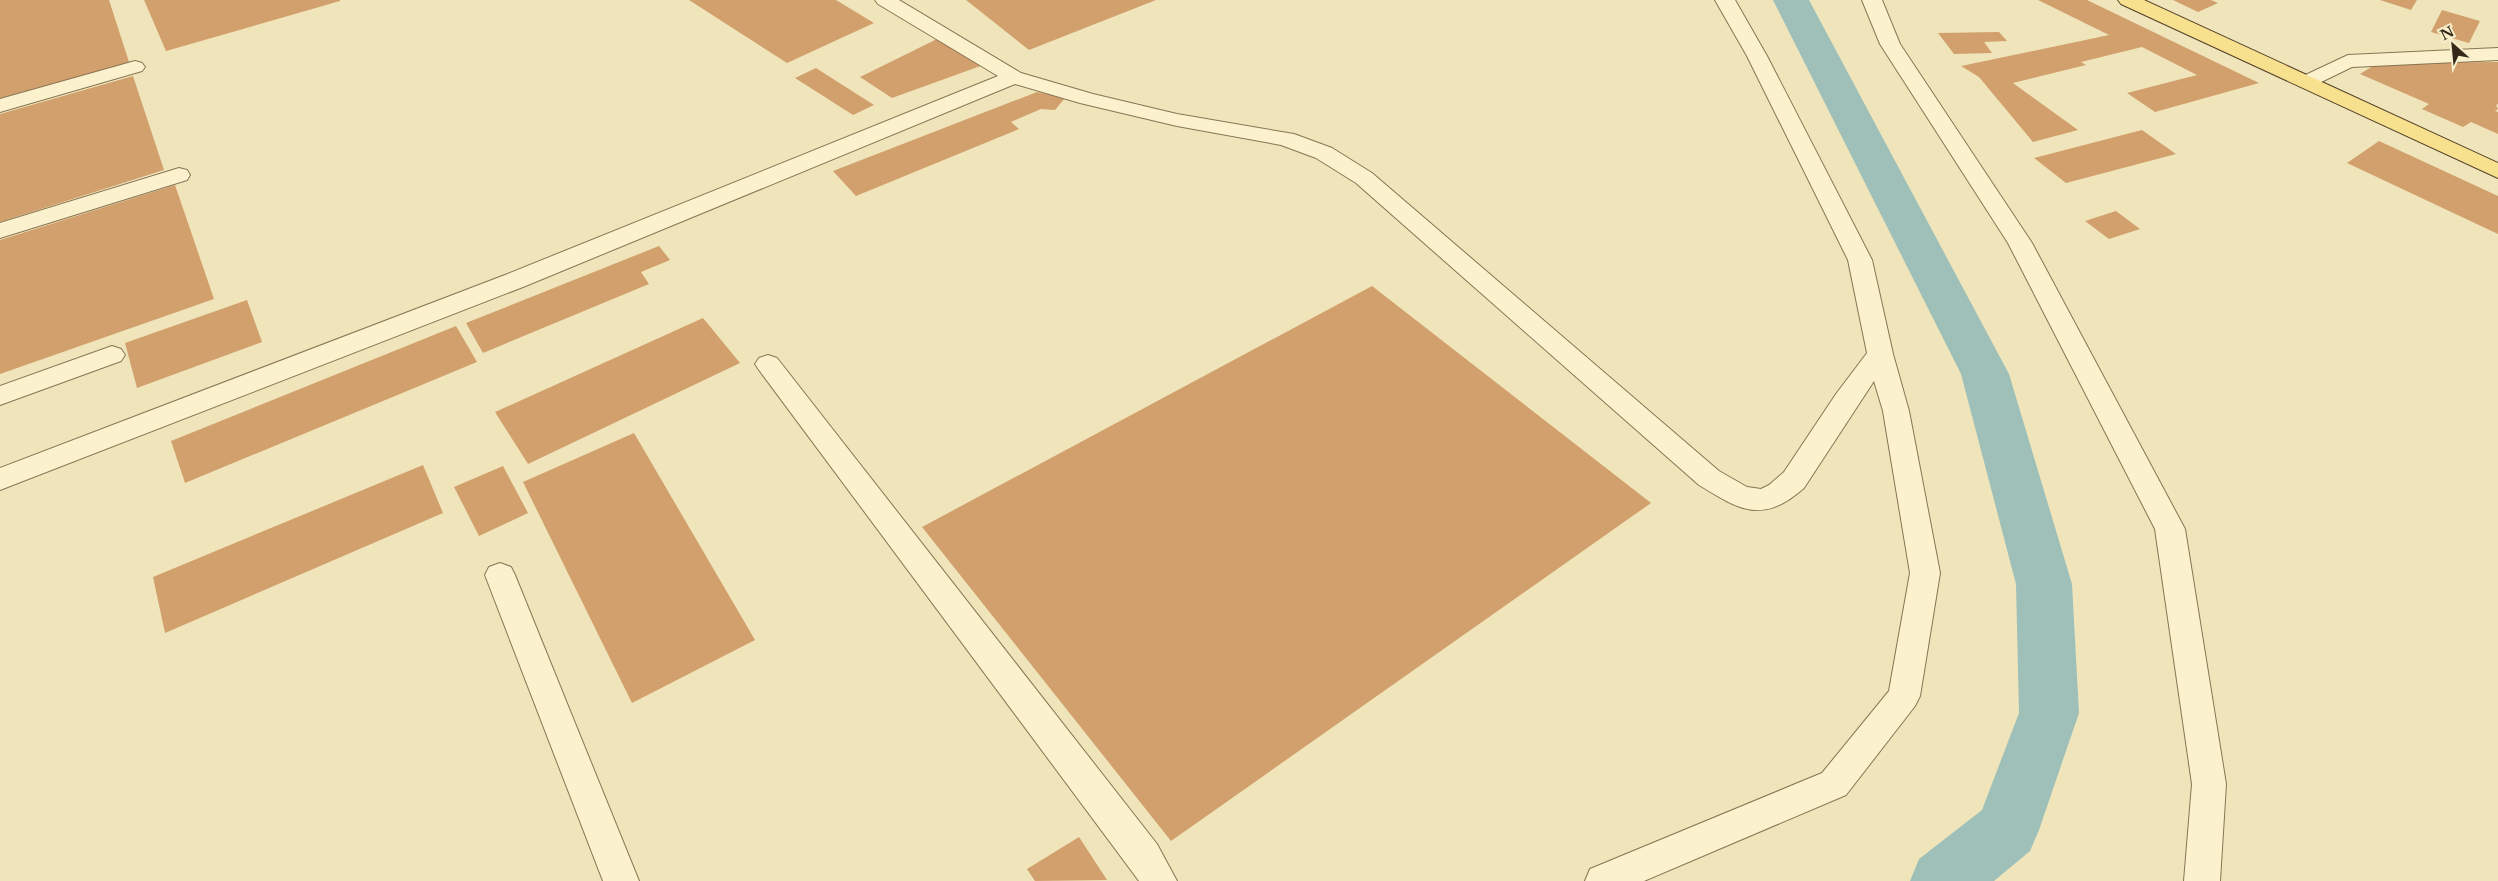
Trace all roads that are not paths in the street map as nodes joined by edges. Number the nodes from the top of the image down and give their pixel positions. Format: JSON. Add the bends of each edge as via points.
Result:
{"nodes":[{"id":1,"x":885,"y":0,"type":"edge"},
{"id":2,"x":1725,"y":0,"type":"edge"},
{"id":3,"x":1872,"y":0,"type":"edge"},
{"id":4,"x":2128,"y":0,"type":"edge"},
{"id":5,"x":2498,"y":54,"type":"edge"},
{"id":6,"x":135,"y":67,"type":"dead end"},
{"id":7,"x":1014,"y":77,"type":"junction"},
{"id":8,"x":2306,"y":82,"type":"junction"},
{"id":9,"x":0,"y":106,"type":"edge"},
{"id":10,"x":2498,"y":171,"type":"edge"},
{"id":11,"x":179,"y":175,"type":"dead end"},
{"id":12,"x":0,"y":232,"type":"edge"},
{"id":13,"x":1880,"y":354,"type":"junction"},
{"id":14,"x":112,"y":356,"type":"dead end"},
{"id":15,"x":768,"y":364,"type":"dead end"},
{"id":16,"x":0,"y":396,"type":"edge"},
{"id":17,"x":0,"y":479,"type":"edge"},
{"id":18,"x":500,"y":575,"type":"dead end"},
{"id":19,"x":621,"y":881,"type":"edge"},
{"id":20,"x":1159,"y":881,"type":"edge"},
{"id":21,"x":1603,"y":881,"type":"edge"},
{"id":22,"x":2202,"y":881,"type":"edge"}],
"edges":[{"from":1,"to":7,"type":"lane"},
{"from":2,"to":13,"type":"lane","via":[[1757,56],[1860,260]]},
{"from":3,"to":22,"type":"lane","via":[[1890,44],[2020,243],[2170,528],[2209,784]]},
{"from":4,"to":8,"type":"main road"},
{"from":5,"to":8,"type":"lane","via":[[2348,61]]},
{"from":6,"to":9,"type":"lane"},
{"from":7,"to":13,"type":"lane","via":[[1177,120],[1286,138],[1324,153],[1364,178],[1709,478],[1741,497],[1763,500],[1779,493],[1794,480]]},
{"from":7,"to":17,"type":"lane","via":[[514,281]]},
{"from":8,"to":10,"type":"main road"},
{"from":11,"to":12,"type":"lane"},
{"from":13,"to":21,"type":"lane","via":[[1896,411],[1925,573],[1904,696],[1834,784]]},
{"from":14,"to":16,"type":"lane"},
{"from":15,"to":20,"type":"lane","via":[[1144,856]]},
{"from":18,"to":19,"type":"lane"}]}
